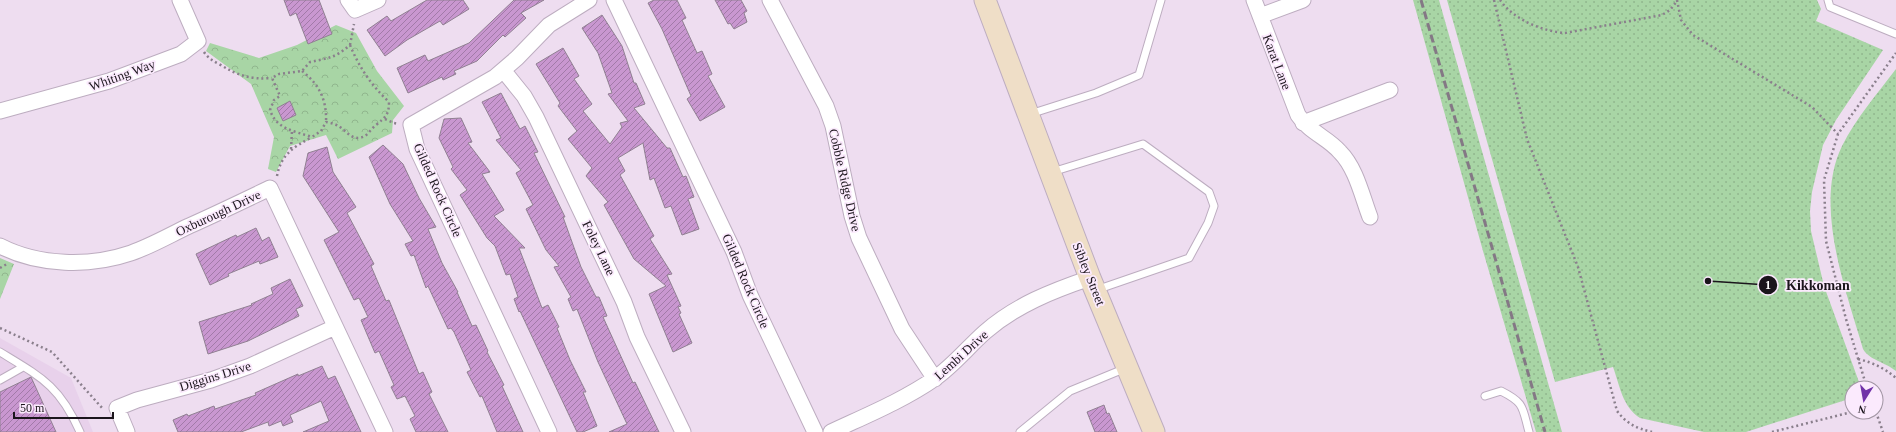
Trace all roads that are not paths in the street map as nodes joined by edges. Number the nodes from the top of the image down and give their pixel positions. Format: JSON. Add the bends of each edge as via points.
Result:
{"nodes":[{"id":1,"x":180,"y":0,"type":"edge"},
{"id":2,"x":378,"y":0,"type":"edge"},
{"id":3,"x":589,"y":0,"type":"edge"},
{"id":4,"x":614,"y":0,"type":"edge"},
{"id":5,"x":770,"y":0,"type":"edge"},
{"id":6,"x":985,"y":0,"type":"edge"},
{"id":7,"x":1161,"y":0,"type":"edge"},
{"id":8,"x":1254,"y":0,"type":"edge"},
{"id":9,"x":1303,"y":0,"type":"edge"},
{"id":10,"x":1828,"y":0,"type":"edge"},
{"id":11,"x":352,"y":5,"type":"edge"},
{"id":12,"x":1260,"y":16,"type":"junction"},
{"id":13,"x":1896,"y":34,"type":"edge"},
{"id":14,"x":503,"y":70,"type":"junction"},
{"id":15,"x":1390,"y":90,"type":"dead end"},
{"id":16,"x":0,"y":111,"type":"edge"},
{"id":17,"x":1028,"y":114,"type":"junction"},
{"id":18,"x":1303,"y":123,"type":"junction"},
{"id":19,"x":1050,"y":172,"type":"junction"},
{"id":20,"x":1370,"y":217,"type":"dead end"},
{"id":21,"x":0,"y":246,"type":"edge"},
{"id":22,"x":1093,"y":284,"type":"junction"},
{"id":23,"x":335,"y":327,"type":"junction"},
{"id":24,"x":0,"y":352,"type":"edge"},
{"id":25,"x":23,"y":367,"type":"junction"},
{"id":26,"x":1128,"y":368,"type":"junction"},
{"id":27,"x":935,"y":379,"type":"junction"},
{"id":28,"x":0,"y":380,"type":"edge"},
{"id":29,"x":1485,"y":396,"type":"dead end"},
{"id":30,"x":80,"y":432,"type":"edge"},
{"id":31,"x":127,"y":432,"type":"edge"},
{"id":32,"x":385,"y":432,"type":"edge"},
{"id":33,"x":549,"y":432,"type":"edge"},
{"id":34,"x":683,"y":432,"type":"edge"},
{"id":35,"x":815,"y":432,"type":"edge"},
{"id":36,"x":831,"y":432,"type":"edge"},
{"id":37,"x":1020,"y":432,"type":"edge"},
{"id":38,"x":1154,"y":432,"type":"edge"},
{"id":39,"x":1529,"y":432,"type":"edge"}],
"edges":[{"from":1,"to":16,"type":"street","name":"Whiting Way","via":[[198,41],[181,54],[109,81]]},
{"from":2,"to":11,"type":"street"},
{"from":3,"to":14,"type":"street","name":"Gilded Rock Circle","via":[[550,25]]},
{"from":4,"to":35,"type":"street","name":"Gilded Rock Circle","via":[[734,252],[750,294]]},
{"from":5,"to":27,"type":"street","name":"Cobble Ridge Drive","via":[[826,106],[859,238],[902,329]]},
{"from":6,"to":17,"type":"street","name":"Sibley Street"},
{"from":7,"to":17,"type":"lane","via":[[1139,75],[1096,93]]},
{"from":8,"to":12,"type":"street","name":"Karat Lane"},
{"from":9,"to":12,"type":"street"},
{"from":10,"to":13,"type":"lane","via":[[1830,7]]},
{"from":12,"to":18,"type":"street","name":"Karat Lane","via":[[1294,107]]},
{"from":14,"to":33,"type":"street","name":"Gilded Rock Circle","via":[[411,125],[417,149]]},
{"from":14,"to":34,"type":"street","name":"Foley Lane","via":[[524,96],[536,117]]},
{"from":15,"to":18,"type":"street"},
{"from":17,"to":19,"type":"street","name":"Sibley Street"},
{"from":18,"to":20,"type":"street","via":[[1334,146],[1347,160]]},
{"from":19,"to":22,"type":"street","name":"Sibley Street"},
{"from":19,"to":22,"type":"lane","via":[[1143,144],[1209,192],[1214,206],[1208,223],[1188,258]]},
{"from":21,"to":23,"type":"street","name":"Oxburough Drive","via":[[22,255],[49,261],[74,262],[114,258],[148,246],[270,188]]},
{"from":22,"to":26,"type":"street","name":"Sibley Street"},
{"from":22,"to":27,"type":"street","name":"Lembi Drive","via":[[1047,293],[1008,314]]},
{"from":23,"to":31,"type":"street","name":"Diggins Drive","via":[[250,366],[117,408]]},
{"from":23,"to":32,"type":"street","name":"Oxburough Drive"},
{"from":24,"to":25,"type":"lane"},
{"from":25,"to":28,"type":"lane"},
{"from":25,"to":30,"type":"lane","via":[[44,379],[60,394]]},
{"from":26,"to":37,"type":"lane","via":[[1070,391]]},
{"from":26,"to":38,"type":"street","name":"Sibley Street"},
{"from":27,"to":36,"type":"street","name":"Lembi Drive","via":[[915,392]]},
{"from":29,"to":39,"type":"lane","via":[[1501,391],[1516,398],[1522,406]]}]}
